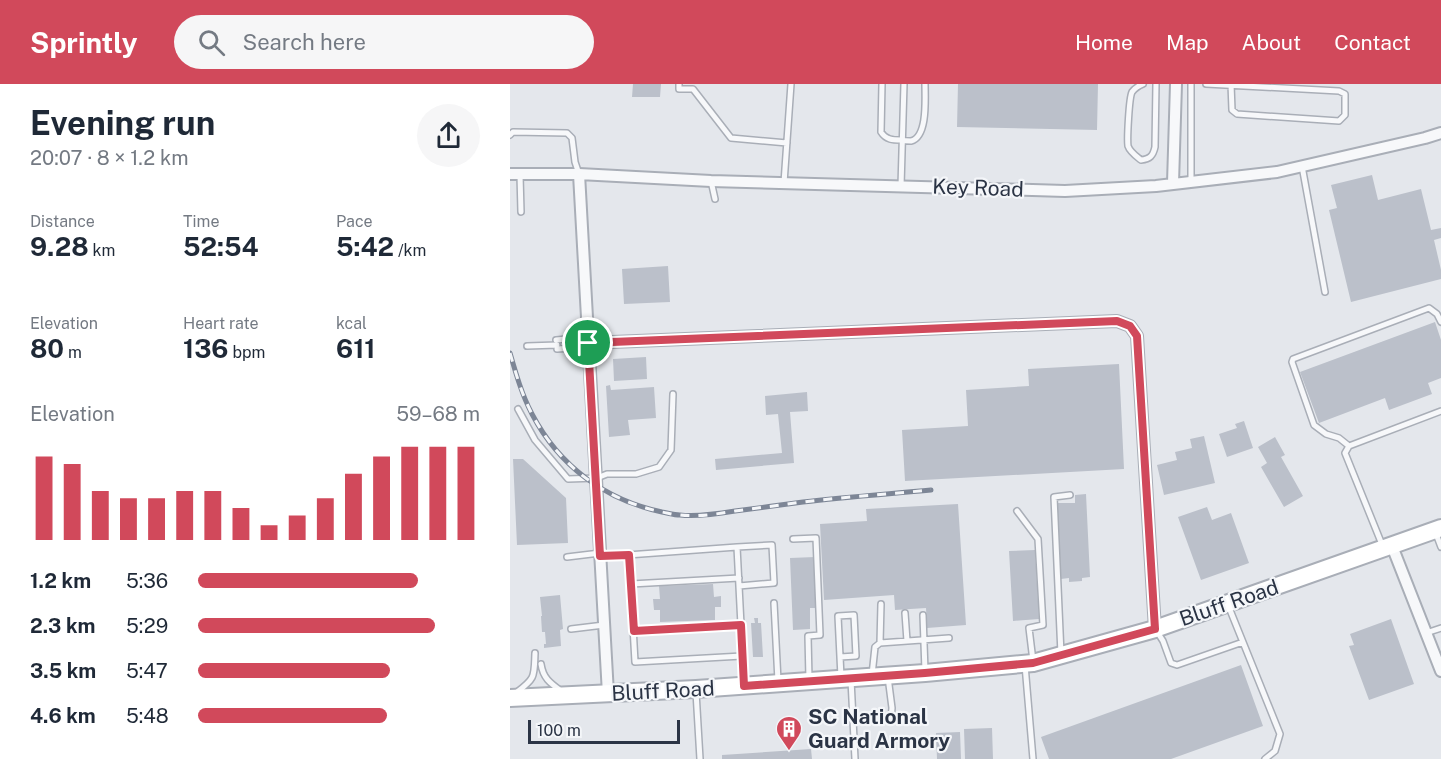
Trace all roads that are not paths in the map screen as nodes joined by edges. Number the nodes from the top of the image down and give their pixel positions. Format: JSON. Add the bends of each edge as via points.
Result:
{"nodes":[{"id":1,"x":679,"y":84,"type":"edge"},
{"id":2,"x":791,"y":84,"type":"edge"},
{"id":3,"x":882,"y":84,"type":"edge"},
{"id":4,"x":904,"y":84,"type":"edge"},
{"id":5,"x":925,"y":84,"type":"edge"},
{"id":6,"x":1143,"y":84,"type":"edge"},
{"id":7,"x":1156,"y":84,"type":"edge"},
{"id":8,"x":1176,"y":84,"type":"edge"},
{"id":9,"x":1191,"y":84,"type":"edge"},
{"id":10,"x":1206,"y":84,"type":"edge"},
{"id":11,"x":1231,"y":84,"type":"edge"},
{"id":12,"x":1441,"y":133,"type":"edge"},
{"id":13,"x":510,"y":135,"type":"edge"},
{"id":14,"x":902,"y":141,"type":"junction"},
{"id":15,"x":787,"y":143,"type":"junction"},
{"id":16,"x":1302,"y":166,"type":"junction"},
{"id":17,"x":515,"y":174,"type":"edge"},
{"id":18,"x":579,"y":174,"type":"junction"},
{"id":19,"x":711,"y":181,"type":"junction"},
{"id":20,"x":1191,"y":181,"type":"junction"},
{"id":21,"x":784,"y":183,"type":"junction"},
{"id":22,"x":1173,"y":183,"type":"junction"},
{"id":23,"x":901,"y":186,"type":"junction"},
{"id":24,"x":715,"y":199,"type":"dead end"},
{"id":25,"x":521,"y":213,"type":"dead end"},
{"id":26,"x":1325,"y":292,"type":"dead end"},
{"id":27,"x":1441,"y":322,"type":"edge"},
{"id":28,"x":588,"y":342,"type":"junction"},
{"id":29,"x":556,"y":345,"type":"junction"},
{"id":30,"x":527,"y":346,"type":"dead end"},
{"id":31,"x":673,"y":394,"type":"dead end"},
{"id":32,"x":518,"y":409,"type":"dead end"},
{"id":33,"x":1441,"y":411,"type":"edge"},
{"id":34,"x":1349,"y":446,"type":"junction"},
{"id":35,"x":597,"y":478,"type":"junction"},
{"id":36,"x":1070,"y":495,"type":"dead end"},
{"id":37,"x":1017,"y":511,"type":"dead end"},
{"id":38,"x":1438,"y":529,"type":"edge"},
{"id":39,"x":793,"y":539,"type":"dead end"},
{"id":40,"x":737,"y":547,"type":"junction"},
{"id":41,"x":1388,"y":547,"type":"junction"},
{"id":42,"x":1441,"y":547,"type":"edge"},
{"id":43,"x":600,"y":555,"type":"junction"},
{"id":44,"x":629,"y":555,"type":"junction"},
{"id":45,"x":567,"y":557,"type":"dead end"},
{"id":46,"x":739,"y":578,"type":"junction"},
{"id":47,"x":631,"y":584,"type":"junction"},
{"id":48,"x":739,"y":586,"type":"junction"},
{"id":49,"x":774,"y":603,"type":"dead end"},
{"id":50,"x":1227,"y":603,"type":"junction"},
{"id":51,"x":881,"y":604,"type":"dead end"},
{"id":52,"x":904,"y":613,"type":"dead end"},
{"id":53,"x":922,"y":615,"type":"dead end"},
{"id":54,"x":604,"y":625,"type":"junction"},
{"id":55,"x":741,"y":625,"type":"junction"},
{"id":56,"x":1441,"y":628,"type":"edge"},
{"id":57,"x":571,"y":629,"type":"dead end"},
{"id":58,"x":1155,"y":629,"type":"junction"},
{"id":59,"x":634,"y":631,"type":"junction"},
{"id":60,"x":1426,"y":633,"type":"junction"},
{"id":61,"x":949,"y":638,"type":"dead end"},
{"id":62,"x":923,"y":640,"type":"junction"},
{"id":63,"x":907,"y":641,"type":"junction"},
{"id":64,"x":1243,"y":642,"type":"junction"},
{"id":65,"x":880,"y":644,"type":"junction"},
{"id":66,"x":535,"y":653,"type":"dead end"},
{"id":67,"x":1061,"y":655,"type":"junction"},
{"id":68,"x":742,"y":656,"type":"junction"},
{"id":69,"x":840,"y":657,"type":"junction"},
{"id":70,"x":1029,"y":663,"type":"junction"},
{"id":71,"x":541,"y":664,"type":"dead end"},
{"id":72,"x":1441,"y":671,"type":"edge"},
{"id":73,"x":925,"y":673,"type":"junction"},
{"id":74,"x":879,"y":676,"type":"junction"},
{"id":75,"x":846,"y":678,"type":"junction"},
{"id":76,"x":809,"y":681,"type":"junction"},
{"id":77,"x":779,"y":683,"type":"junction"},
{"id":78,"x":744,"y":686,"type":"junction"},
{"id":79,"x":696,"y":689,"type":"junction"},
{"id":80,"x":608,"y":694,"type":"junction"},
{"id":81,"x":567,"y":696,"type":"junction"},
{"id":82,"x":510,"y":698,"type":"edge"},
{"id":83,"x":891,"y":720,"type":"dead end"},
{"id":84,"x":700,"y":759,"type":"edge"},
{"id":85,"x":855,"y":759,"type":"edge"},
{"id":86,"x":1033,"y":759,"type":"edge"},
{"id":87,"x":1265,"y":759,"type":"edge"}],
"edges":[{"from":1,"to":15,"type":"lane","via":[[679,89],[693,89],[731,138]]},
{"from":2,"to":15,"type":"lane"},
{"from":3,"to":14,"type":"lane","via":[[881,132],[889,140]]},
{"from":4,"to":14,"type":"lane"},
{"from":5,"to":14,"type":"lane","via":[[924,125],[912,141]]},
{"from":6,"to":7,"type":"lane","via":[[1131,93],[1128,146],[1141,160],[1153,155],[1155,147]]},
{"from":8,"to":22,"type":"street"},
{"from":9,"to":20,"type":"lane"},
{"from":10,"to":11,"type":"lane"},
{"from":11,"to":11,"type":"lane","via":[[1339,91],[1345,94],[1345,115],[1339,121],[1237,114],[1232,110]]},
{"from":12,"to":16,"type":"street","name":"Key Road"},
{"from":13,"to":18,"type":"lane","via":[[567,134],[572,138]]},
{"from":14,"to":23,"type":"lane"},
{"from":15,"to":21,"type":"lane"},
{"from":16,"to":20,"type":"street","name":"Key Road"},
{"from":16,"to":26,"type":"lane"},
{"from":17,"to":18,"type":"street","name":"Key Road"},
{"from":17,"to":25,"type":"lane"},
{"from":18,"to":19,"type":"street","name":"Key Road"},
{"from":18,"to":28,"type":"street"},
{"from":19,"to":21,"type":"street","name":"Key Road"},
{"from":19,"to":24,"type":"lane"},
{"from":20,"to":22,"type":"street","name":"Key Road"},
{"from":21,"to":23,"type":"street","name":"Key Road"},
{"from":22,"to":23,"type":"street","name":"Key Road","via":[[1065,191]]},
{"from":27,"to":34,"type":"lane","via":[[1429,308],[1293,359],[1314,426]]},
{"from":28,"to":29,"type":"lane"},
{"from":28,"to":29,"type":"lane"},
{"from":28,"to":35,"type":"street"},
{"from":28,"to":58,"type":"street","via":[[1117,321],[1130,326],[1137,336]]},
{"from":29,"to":30,"type":"lane"},
{"from":31,"to":35,"type":"lane","via":[[671,450],[659,467]]},
{"from":32,"to":35,"type":"lane","via":[[535,440],[568,479]]},
{"from":33,"to":34,"type":"lane"},
{"from":34,"to":41,"type":"lane","via":[[1345,453]]},
{"from":35,"to":43,"type":"street"},
{"from":36,"to":67,"type":"lane","via":[[1054,497]]},
{"from":37,"to":70,"type":"lane","via":[[1038,539],[1043,625],[1029,628]]},
{"from":38,"to":41,"type":"main road","name":"Bluff Road"},
{"from":38,"to":42,"type":"lane"},
{"from":39,"to":76,"type":"lane","via":[[816,538],[820,635],[808,636]]},
{"from":40,"to":44,"type":"lane"},
{"from":40,"to":46,"type":"lane"},
{"from":40,"to":48,"type":"lane","via":[[772,544],[774,584]]},
{"from":41,"to":50,"type":"main road","name":"Bluff Road"},
{"from":41,"to":60,"type":"street"},
{"from":43,"to":44,"type":"lane"},
{"from":43,"to":45,"type":"lane"},
{"from":43,"to":54,"type":"street"},
{"from":44,"to":47,"type":"lane"},
{"from":46,"to":47,"type":"lane"},
{"from":46,"to":48,"type":"lane"},
{"from":47,"to":59,"type":"lane"},
{"from":48,"to":55,"type":"lane"},
{"from":49,"to":77,"type":"lane"},
{"from":50,"to":58,"type":"main road","name":"Bluff Road"},
{"from":50,"to":64,"type":"lane"},
{"from":51,"to":65,"type":"lane"},
{"from":52,"to":63,"type":"lane"},
{"from":53,"to":62,"type":"lane"},
{"from":54,"to":57,"type":"lane"},
{"from":54,"to":80,"type":"street"},
{"from":55,"to":59,"type":"lane"},
{"from":55,"to":68,"type":"lane"},
{"from":56,"to":60,"type":"lane"},
{"from":58,"to":64,"type":"lane","via":[[1171,663],[1177,665]]},
{"from":58,"to":67,"type":"main road","name":"Bluff Road"},
{"from":59,"to":68,"type":"lane","via":[[635,662]]},
{"from":60,"to":72,"type":"street"},
{"from":61,"to":62,"type":"lane"},
{"from":62,"to":63,"type":"lane"},
{"from":62,"to":73,"type":"lane"},
{"from":63,"to":65,"type":"lane"},
{"from":64,"to":87,"type":"lane","via":[[1280,734],[1275,751]]},
{"from":65,"to":74,"type":"lane","via":[[875,647]]},
{"from":66,"to":82,"type":"lane","via":[[533,677]]},
{"from":67,"to":70,"type":"main road","name":"Bluff Road"},
{"from":68,"to":78,"type":"lane"},
{"from":69,"to":69,"type":"lane","via":[[838,616],[854,615],[856,656]]},
{"from":69,"to":75,"type":"lane"},
{"from":70,"to":73,"type":"main road","name":"Bluff Road"},
{"from":70,"to":86,"type":"lane"},
{"from":71,"to":81,"type":"lane","via":[[546,679]]},
{"from":73,"to":74,"type":"main road","name":"Bluff Road"},
{"from":74,"to":75,"type":"main road","name":"Bluff Road"},
{"from":74,"to":83,"type":"lane","via":[[892,708]]},
{"from":75,"to":76,"type":"main road","name":"Bluff Road"},
{"from":75,"to":85,"type":"lane"},
{"from":76,"to":77,"type":"main road","name":"Bluff Road"},
{"from":77,"to":78,"type":"main road","name":"Bluff Road"},
{"from":78,"to":79,"type":"main road","name":"Bluff Road"},
{"from":79,"to":80,"type":"main road","name":"Bluff Road"},
{"from":79,"to":84,"type":"lane"},
{"from":80,"to":81,"type":"main road","name":"Bluff Road"},
{"from":81,"to":82,"type":"main road","name":"Bluff Road"}]}
